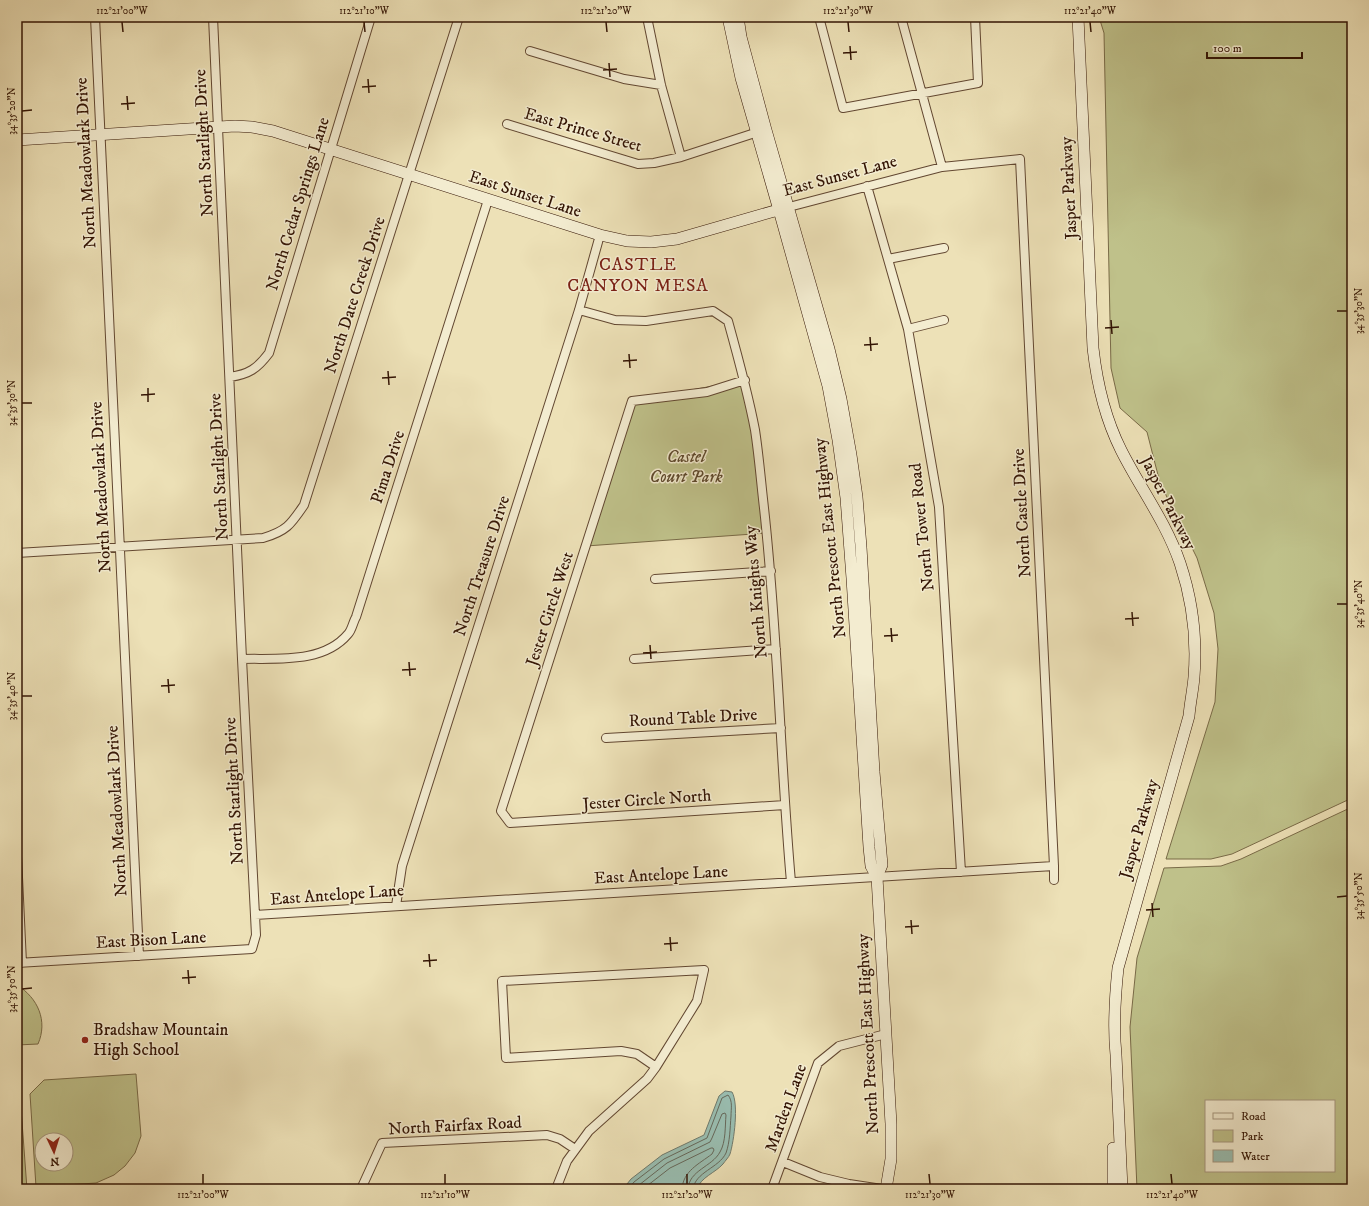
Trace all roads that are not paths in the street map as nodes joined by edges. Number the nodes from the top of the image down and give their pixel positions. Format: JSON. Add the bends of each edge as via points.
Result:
{"nodes":[{"id":1,"x":95,"y":17,"type":"edge"},
{"id":2,"x":213,"y":17,"type":"edge"},
{"id":3,"x":371,"y":17,"type":"edge"},
{"id":4,"x":459,"y":17,"type":"edge"},
{"id":5,"x":647,"y":17,"type":"edge"},
{"id":6,"x":728,"y":17,"type":"edge"},
{"id":7,"x":738,"y":17,"type":"edge"},
{"id":8,"x":819,"y":17,"type":"edge"},
{"id":9,"x":901,"y":17,"type":"edge"},
{"id":10,"x":975,"y":17,"type":"edge"},
{"id":11,"x":1078,"y":17,"type":"edge"},
{"id":12,"x":530,"y":51,"type":"dead end"},
{"id":13,"x":661,"y":85,"type":"junction"},
{"id":14,"x":921,"y":93,"type":"junction"},
{"id":15,"x":507,"y":124,"type":"dead end"},
{"id":16,"x":218,"y":127,"type":"junction"},
{"id":17,"x":762,"y":131,"type":"junction"},
{"id":18,"x":100,"y":135,"type":"junction"},
{"id":19,"x":17,"y":140,"type":"edge"},
{"id":20,"x":330,"y":150,"type":"junction"},
{"id":21,"x":680,"y":157,"type":"junction"},
{"id":22,"x":1020,"y":159,"type":"joint"},
{"id":23,"x":942,"y":167,"type":"junction"},
{"id":24,"x":409,"y":175,"type":"junction"},
{"id":25,"x":867,"y":186,"type":"junction"},
{"id":26,"x":488,"y":200,"type":"junction"},
{"id":27,"x":784,"y":208,"type":"junction"},
{"id":28,"x":600,"y":235,"type":"junction"},
{"id":29,"x":944,"y":248,"type":"dead end"},
{"id":30,"x":888,"y":259,"type":"junction"},
{"id":31,"x":579,"y":310,"type":"junction"},
{"id":32,"x":944,"y":320,"type":"dead end"},
{"id":33,"x":908,"y":329,"type":"junction"},
{"id":34,"x":230,"y":377,"type":"junction"},
{"id":35,"x":745,"y":380,"type":"junction"},
{"id":36,"x":237,"y":539,"type":"junction"},
{"id":37,"x":119,"y":546,"type":"junction"},
{"id":38,"x":17,"y":553,"type":"edge"},
{"id":39,"x":771,"y":571,"type":"junction"},
{"id":40,"x":655,"y":579,"type":"dead end"},
{"id":41,"x":776,"y":649,"type":"junction"},
{"id":42,"x":242,"y":659,"type":"junction"},
{"id":43,"x":634,"y":659,"type":"dead end"},
{"id":44,"x":781,"y":728,"type":"junction"},
{"id":45,"x":606,"y":738,"type":"dead end"},
{"id":46,"x":784,"y":806,"type":"junction"},
{"id":47,"x":510,"y":824,"type":"joint"},
{"id":48,"x":17,"y":856,"type":"edge"},
{"id":49,"x":1054,"y":866,"type":"junction"},
{"id":50,"x":961,"y":872,"type":"junction"},
{"id":51,"x":877,"y":877,"type":"junction"},
{"id":52,"x":1054,"y":880,"type":"dead end"},
{"id":53,"x":791,"y":882,"type":"junction"},
{"id":54,"x":396,"y":906,"type":"junction"},
{"id":55,"x":255,"y":915,"type":"junction"},
{"id":56,"x":139,"y":956,"type":"junction"},
{"id":57,"x":20,"y":963,"type":"edge"},
{"id":58,"x":886,"y":1034,"type":"junction"},
{"id":59,"x":1115,"y":1047,"type":"junction"},
{"id":60,"x":656,"y":1067,"type":"junction"},
{"id":61,"x":574,"y":1149,"type":"junction"},
{"id":62,"x":783,"y":1162,"type":"junction"},
{"id":63,"x":361,"y":1189,"type":"edge"},
{"id":64,"x":556,"y":1189,"type":"edge"},
{"id":65,"x":772,"y":1189,"type":"edge"},
{"id":66,"x":882,"y":1189,"type":"edge"},
{"id":67,"x":886,"y":1189,"type":"edge"},
{"id":68,"x":1113,"y":1189,"type":"edge"},
{"id":69,"x":1122,"y":1189,"type":"edge"}],
"edges":[{"from":1,"to":18,"type":"street","name":"North Meadowlark Drive"},
{"from":2,"to":16,"type":"street","name":"North Starlight Drive"},
{"from":3,"to":20,"type":"street","name":"North Cedar Springs Lane"},
{"from":4,"to":24,"type":"street","name":"North Date Creek Drive"},
{"from":5,"to":13,"type":"street"},
{"from":6,"to":17,"type":"street","name":"North Prescott East Highway","via":[[741,78]]},
{"from":7,"to":17,"type":"street","name":"North Prescott East Highway"},
{"from":8,"to":14,"type":"street","via":[[843,108]]},
{"from":9,"to":14,"type":"street"},
{"from":10,"to":14,"type":"street","via":[[978,83]]},
{"from":11,"to":59,"type":"street","name":"Jasper Parkway","via":[[1096,374],[1103,403],[1121,450],[1154,507],[1180,563],[1192,614],[1194,645],[1194,676],[1189,716],[1118,968]]},
{"from":12,"to":13,"type":"street","via":[[624,79]]},
{"from":13,"to":21,"type":"street"},
{"from":14,"to":23,"type":"street"},
{"from":15,"to":21,"type":"street","name":"East Prince Street","via":[[638,164]]},
{"from":16,"to":18,"type":"street","name":"East Sunset Lane"},
{"from":16,"to":20,"type":"street","name":"East Sunset Lane","via":[[246,127],[273,132]]},
{"from":16,"to":34,"type":"street","name":"North Starlight Drive"},
{"from":17,"to":21,"type":"street","name":"East Prince Street"},
{"from":17,"to":27,"type":"street","name":"North Prescott East Highway"},
{"from":18,"to":19,"type":"street","name":"East Sunset Lane"},
{"from":18,"to":37,"type":"street","name":"North Meadowlark Drive"},
{"from":20,"to":24,"type":"street","name":"East Sunset Lane"},
{"from":20,"to":34,"type":"street","name":"North Cedar Springs Lane","via":[[269,354],[258,366],[244,375]]},
{"from":22,"to":23,"type":"street","name":"East Sunset Lane"},
{"from":22,"to":49,"type":"street","name":"North Castle Drive"},
{"from":23,"to":25,"type":"street","name":"East Sunset Lane"},
{"from":24,"to":26,"type":"street","name":"East Sunset Lane"},
{"from":24,"to":36,"type":"street","name":"North Date Creek Drive","via":[[304,505],[292,523],[278,534],[263,538]]},
{"from":25,"to":27,"type":"street","name":"East Sunset Lane"},
{"from":25,"to":30,"type":"street","name":"North Tower Road"},
{"from":26,"to":28,"type":"street","name":"East Sunset Lane"},
{"from":26,"to":42,"type":"street","name":"Pima Drive","via":[[349,634],[338,644],[313,655]]},
{"from":27,"to":28,"type":"street","name":"East Sunset Lane","via":[[677,239],[628,241]]},
{"from":27,"to":51,"type":"street","name":"North Prescott East Highway","via":[[857,497],[862,645],[882,865]]},
{"from":28,"to":31,"type":"street","name":"North Treasure Drive"},
{"from":29,"to":30,"type":"street"},
{"from":30,"to":33,"type":"street","name":"North Tower Road"},
{"from":31,"to":35,"type":"street","name":"North Knights Way","via":[[615,320],[646,321],[713,311],[728,321]]},
{"from":31,"to":54,"type":"street","name":"North Treasure Drive","via":[[402,866]]},
{"from":32,"to":33,"type":"street"},
{"from":33,"to":50,"type":"street","name":"North Tower Road","via":[[939,507]]},
{"from":34,"to":36,"type":"street","name":"North Starlight Drive"},
{"from":35,"to":39,"type":"street","name":"North Knights Way","via":[[755,431]]},
{"from":35,"to":47,"type":"street","name":"Jester Circle West","via":[[707,392],[632,401],[501,810]]},
{"from":36,"to":37,"type":"street","name":"North Date Creek Drive"},
{"from":36,"to":42,"type":"street","name":"North Starlight Drive"},
{"from":37,"to":38,"type":"street","name":"North Date Creek Drive"},
{"from":37,"to":56,"type":"street","name":"North Meadowlark Drive"},
{"from":39,"to":40,"type":"street"},
{"from":39,"to":41,"type":"street","name":"North Knights Way"},
{"from":41,"to":43,"type":"street"},
{"from":41,"to":44,"type":"street","name":"North Knights Way"},
{"from":42,"to":55,"type":"street","name":"North Starlight Drive"},
{"from":44,"to":45,"type":"street","name":"Round Table Drive"},
{"from":44,"to":46,"type":"street","name":"North Knights Way"},
{"from":46,"to":47,"type":"street","name":"Jester Circle North"},
{"from":46,"to":53,"type":"street","name":"North Knights Way"},
{"from":48,"to":57,"type":"street"},
{"from":49,"to":50,"type":"street","name":"East Antelope Lane"},
{"from":49,"to":52,"type":"street"},
{"from":50,"to":51,"type":"street","name":"East Antelope Lane"},
{"from":51,"to":53,"type":"street","name":"East Antelope Lane"},
{"from":51,"to":58,"type":"street","name":"North Prescott East Highway"},
{"from":53,"to":54,"type":"street","name":"East Antelope Lane"},
{"from":54,"to":55,"type":"street","name":"East Antelope Lane"},
{"from":55,"to":56,"type":"street","name":"East Bison Lane","via":[[256,935],[252,949]]},
{"from":56,"to":57,"type":"street","name":"East Bison Lane"},
{"from":58,"to":62,"type":"street","name":"Marden Lane","via":[[840,1046],[818,1063]]},
{"from":58,"to":67,"type":"street","name":"North Prescott East Highway","via":[[891,1124],[891,1160]]},
{"from":59,"to":68,"type":"street","name":"Jasper Parkway"},
{"from":59,"to":69,"type":"street","name":"Jasper Parkway"},
{"from":60,"to":60,"type":"street","via":[[697,1001],[704,970],[502,981],[506,1058],[621,1051],[637,1054]]},
{"from":60,"to":61,"type":"street","via":[[647,1079],[589,1131]]},
{"from":61,"to":63,"type":"street","name":"North Fairfax Road","via":[[560,1139],[547,1135],[382,1143]]},
{"from":61,"to":64,"type":"street"},
{"from":62,"to":65,"type":"street","name":"Marden Lane"},
{"from":62,"to":66,"type":"street","via":[[820,1177]]}]}
